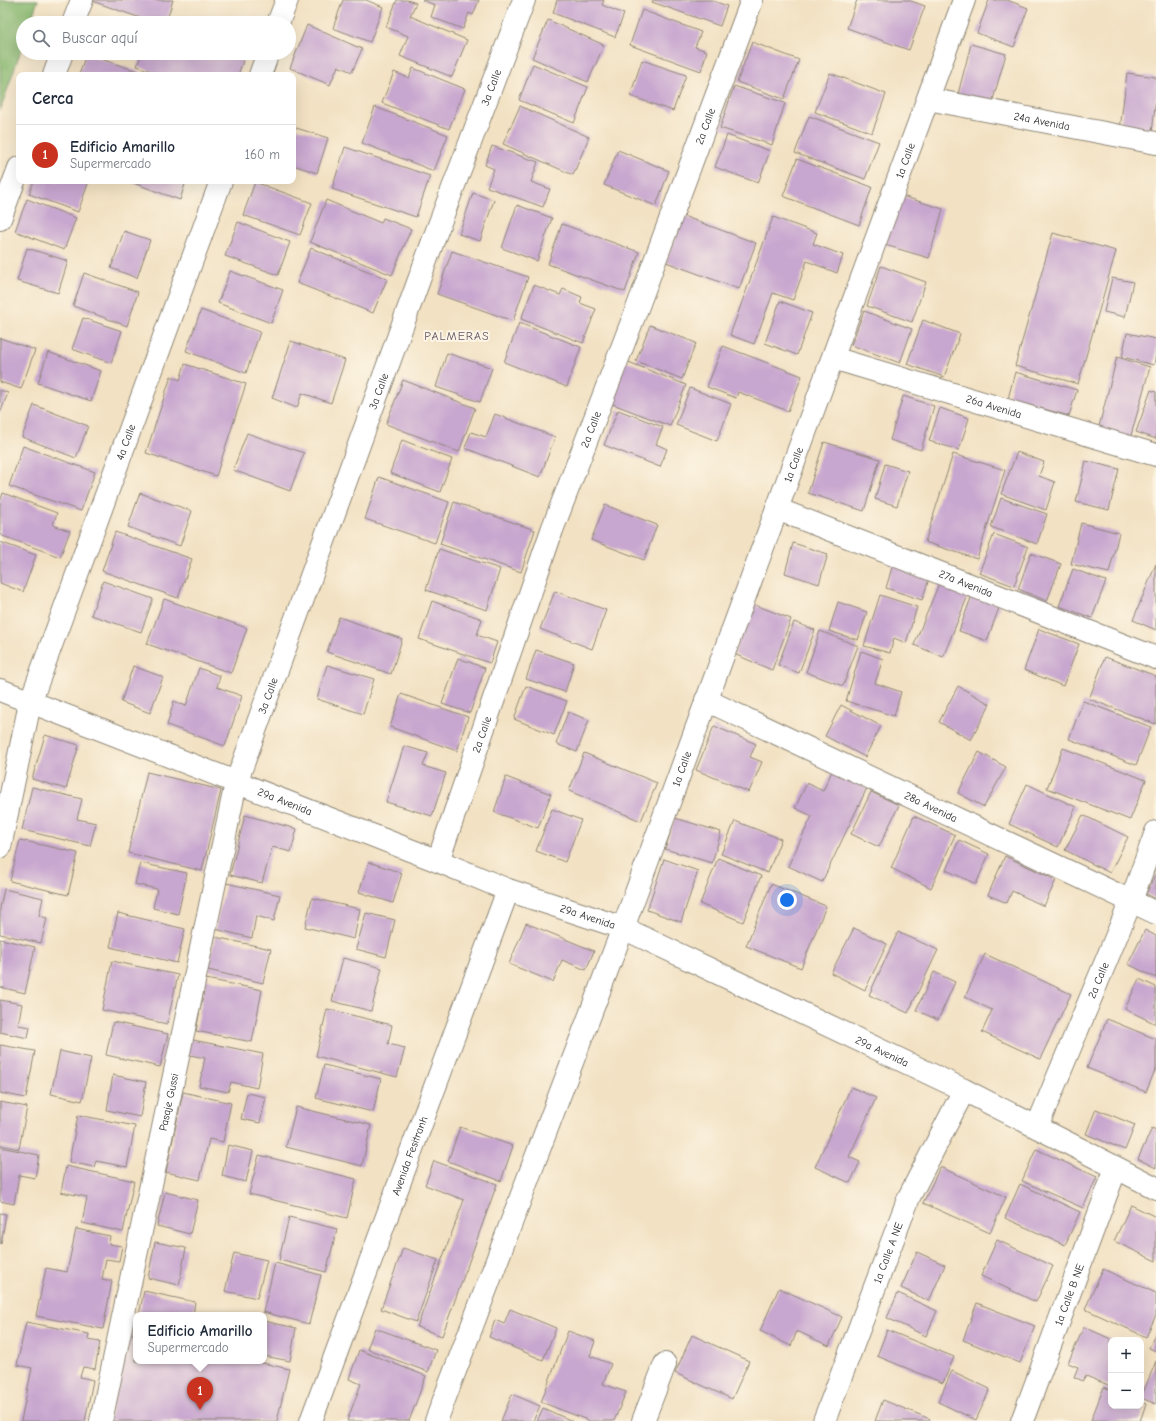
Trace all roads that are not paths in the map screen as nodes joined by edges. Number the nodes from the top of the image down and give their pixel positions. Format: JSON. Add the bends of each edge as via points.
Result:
{"nodes":[{"id":1,"x":82,"y":0,"type":"edge"},
{"id":2,"x":287,"y":0,"type":"edge"},
{"id":3,"x":524,"y":0,"type":"edge"},
{"id":4,"x":752,"y":0,"type":"edge"},
{"id":5,"x":964,"y":0,"type":"edge"},
{"id":6,"x":76,"y":16,"type":"edge"},
{"id":7,"x":281,"y":16,"type":"edge"},
{"id":8,"x":59,"y":60,"type":"edge"},
{"id":9,"x":265,"y":60,"type":"edge"},
{"id":10,"x":55,"y":72,"type":"edge"},
{"id":11,"x":261,"y":72,"type":"edge"},
{"id":12,"x":928,"y":99,"type":"junction"},
{"id":13,"x":1156,"y":143,"type":"edge"},
{"id":14,"x":16,"y":176,"type":"edge"},
{"id":15,"x":220,"y":184,"type":"edge"},
{"id":16,"x":0,"y":219,"type":"edge"},
{"id":17,"x":833,"y":358,"type":"junction"},
{"id":18,"x":1156,"y":455,"type":"edge"},
{"id":19,"x":777,"y":509,"type":"junction"},
{"id":20,"x":1156,"y":658,"type":"edge"},
{"id":21,"x":0,"y":690,"type":"edge"},
{"id":22,"x":706,"y":700,"type":"junction"},
{"id":23,"x":30,"y":703,"type":"junction"},
{"id":24,"x":236,"y":783,"type":"junction"},
{"id":25,"x":1156,"y":832,"type":"edge"},
{"id":26,"x":0,"y":847,"type":"edge"},
{"id":27,"x":438,"y":861,"type":"junction"},
{"id":28,"x":508,"y":890,"type":"junction"},
{"id":29,"x":1131,"y":901,"type":"junction"},
{"id":30,"x":1156,"y":913,"type":"edge"},
{"id":31,"x":623,"y":928,"type":"junction"},
{"id":32,"x":964,"y":1090,"type":"junction"},
{"id":33,"x":1037,"y":1127,"type":"junction"},
{"id":34,"x":1116,"y":1168,"type":"junction"},
{"id":35,"x":1156,"y":1188,"type":"edge"},
{"id":36,"x":665,"y":1364,"type":"dead end"},
{"id":37,"x":101,"y":1421,"type":"edge"},
{"id":38,"x":311,"y":1421,"type":"edge"},
{"id":39,"x":436,"y":1421,"type":"edge"},
{"id":40,"x":643,"y":1421,"type":"edge"},
{"id":41,"x":824,"y":1421,"type":"edge"},
{"id":42,"x":1022,"y":1421,"type":"edge"}],
"edges":[{"from":1,"to":6,"type":"street"},
{"from":2,"to":7,"type":"street"},
{"from":3,"to":24,"type":"street","name":"3a Calle","via":[[436,233]]},
{"from":4,"to":27,"type":"street","name":"2a Calle","via":[[552,530]]},
{"from":5,"to":12,"type":"street","name":"1a Calle"},
{"from":8,"to":10,"type":"street"},
{"from":9,"to":11,"type":"street"},
{"from":12,"to":13,"type":"street","name":"24a Avenida"},
{"from":12,"to":17,"type":"street","name":"1a Calle"},
{"from":14,"to":16,"type":"street"},
{"from":15,"to":23,"type":"street","name":"4a Calle"},
{"from":17,"to":18,"type":"street","name":"26a Avenida"},
{"from":17,"to":19,"type":"street","name":"1a Calle"},
{"from":19,"to":20,"type":"street","name":"27a Avenida"},
{"from":19,"to":22,"type":"street","name":"1a Calle"},
{"from":21,"to":23,"type":"street","name":"29a Avenida"},
{"from":22,"to":29,"type":"street","name":"28a Avenida"},
{"from":22,"to":31,"type":"street","name":"1a Calle"},
{"from":23,"to":24,"type":"street","name":"29a Avenida"},
{"from":23,"to":26,"type":"street","name":"4a Calle"},
{"from":24,"to":27,"type":"street","name":"29a Avenida"},
{"from":24,"to":37,"type":"street","name":"Pasaje Gussi"},
{"from":25,"to":29,"type":"street","name":"2a Calle"},
{"from":27,"to":28,"type":"street","name":"29a Avenida"},
{"from":28,"to":31,"type":"street","name":"29a Avenida"},
{"from":28,"to":38,"type":"street","name":"Avenida Fesitranh"},
{"from":29,"to":30,"type":"street","name":"28a Avenida"},
{"from":29,"to":33,"type":"street","name":"2a Calle"},
{"from":31,"to":32,"type":"street","name":"29a Avenida"},
{"from":31,"to":39,"type":"street","name":"1a Calle"},
{"from":32,"to":33,"type":"street","name":"29a Avenida"},
{"from":32,"to":41,"type":"street","name":"1a Calle A NE","via":[[909,1197]]},
{"from":33,"to":34,"type":"street","name":"29a Avenida"},
{"from":34,"to":35,"type":"street","name":"29a Avenida"},
{"from":34,"to":42,"type":"street","name":"1a Calle B NE"},
{"from":36,"to":40,"type":"street"}]}
